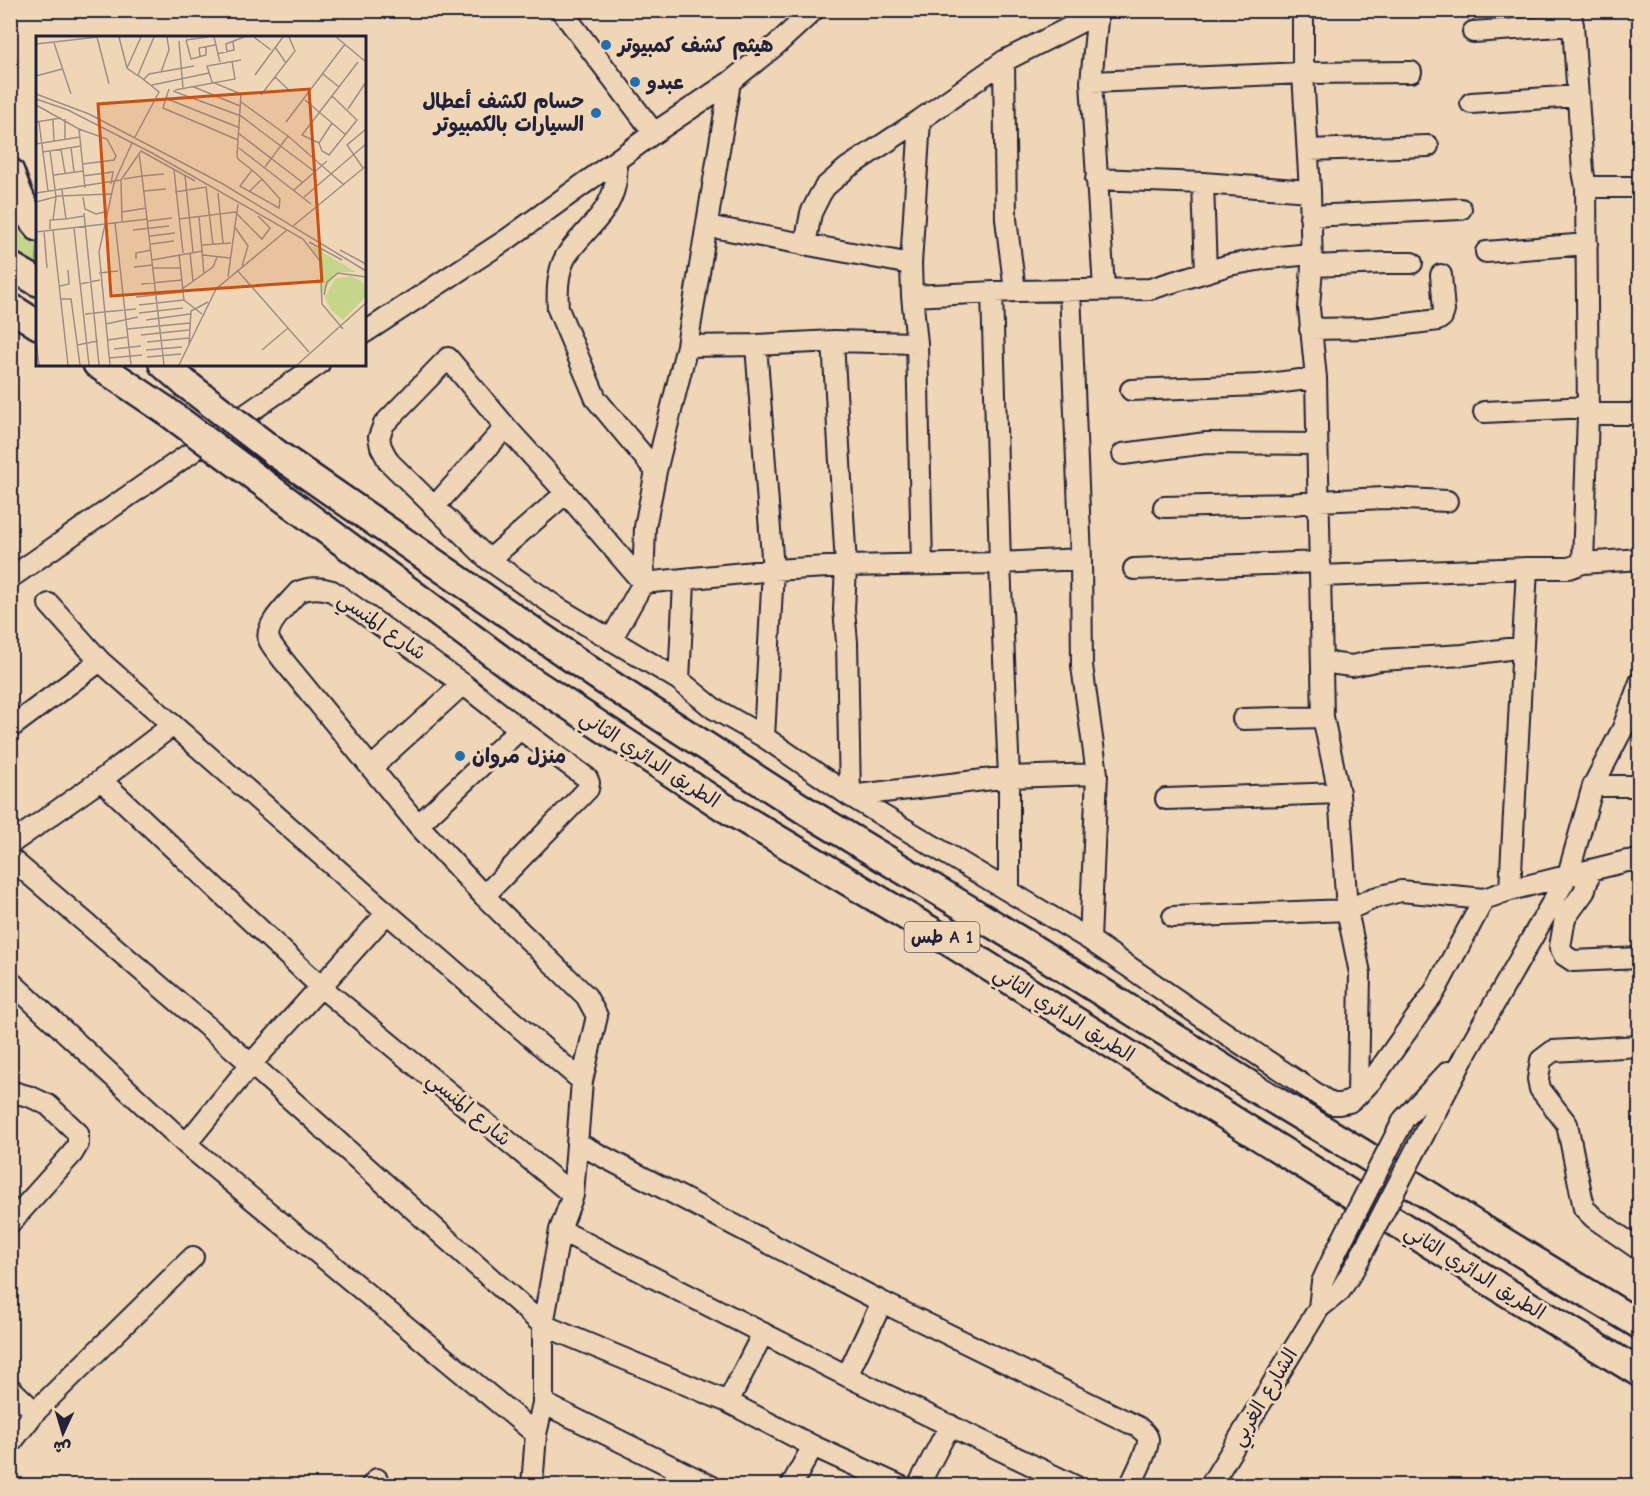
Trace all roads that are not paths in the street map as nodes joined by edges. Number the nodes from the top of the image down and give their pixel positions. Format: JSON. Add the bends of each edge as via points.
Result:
{"nodes":[{"id":1,"x":561,"y":10,"type":"edge"},
{"id":2,"x":814,"y":10,"type":"edge"},
{"id":3,"x":1303,"y":10,"type":"edge"},
{"id":4,"x":1098,"y":12,"type":"edge"},
{"id":5,"x":1571,"y":18,"type":"edge"},
{"id":6,"x":1473,"y":32,"type":"dead end"},
{"id":7,"x":1004,"y":61,"type":"junction"},
{"id":8,"x":1411,"y":72,"type":"dead end"},
{"id":9,"x":1303,"y":73,"type":"junction"},
{"id":10,"x":730,"y":82,"type":"junction"},
{"id":11,"x":1091,"y":82,"type":"junction"},
{"id":12,"x":1578,"y":96,"type":"junction"},
{"id":13,"x":1472,"y":103,"type":"dead end"},
{"id":14,"x":920,"y":120,"type":"junction"},
{"id":15,"x":654,"y":133,"type":"junction"},
{"id":16,"x":1428,"y":146,"type":"dead end"},
{"id":17,"x":1308,"y":150,"type":"junction"},
{"id":18,"x":615,"y":162,"type":"junction"},
{"id":19,"x":10,"y":172,"type":"edge"},
{"id":20,"x":1096,"y":179,"type":"junction"},
{"id":21,"x":1203,"y":183,"type":"junction"},
{"id":22,"x":1587,"y":187,"type":"junction"},
{"id":23,"x":1640,"y":187,"type":"edge"},
{"id":24,"x":1310,"y":191,"type":"junction"},
{"id":25,"x":1461,"y":209,"type":"dead end"},
{"id":26,"x":1310,"y":216,"type":"junction"},
{"id":27,"x":36,"y":225,"type":"edge"},
{"id":28,"x":707,"y":226,"type":"junction"},
{"id":29,"x":1587,"y":244,"type":"junction"},
{"id":30,"x":805,"y":245,"type":"junction"},
{"id":31,"x":1486,"y":252,"type":"dead end"},
{"id":32,"x":1311,"y":260,"type":"junction"},
{"id":33,"x":1412,"y":263,"type":"dead end"},
{"id":34,"x":911,"y":264,"type":"junction"},
{"id":35,"x":10,"y":266,"type":"edge"},
{"id":36,"x":1206,"y":272,"type":"junction"},
{"id":37,"x":1441,"y":275,"type":"dead end"},
{"id":38,"x":36,"y":281,"type":"edge"},
{"id":39,"x":1104,"y":289,"type":"junction"},
{"id":40,"x":1015,"y":291,"type":"junction"},
{"id":41,"x":1070,"y":291,"type":"junction"},
{"id":42,"x":992,"y":293,"type":"junction"},
{"id":43,"x":912,"y":296,"type":"junction"},
{"id":44,"x":10,"y":307,"type":"edge"},
{"id":45,"x":27,"y":321,"type":"edge"},
{"id":46,"x":1311,"y":329,"type":"junction"},
{"id":47,"x":366,"y":332,"type":"edge"},
{"id":48,"x":833,"y":341,"type":"junction"},
{"id":49,"x":917,"y":343,"type":"junction"},
{"id":50,"x":756,"y":345,"type":"junction"},
{"id":51,"x":687,"y":346,"type":"junction"},
{"id":52,"x":100,"y":366,"type":"edge"},
{"id":53,"x":165,"y":366,"type":"edge"},
{"id":54,"x":316,"y":366,"type":"edge"},
{"id":55,"x":1316,"y":378,"type":"junction"},
{"id":56,"x":1131,"y":390,"type":"dead end"},
{"id":57,"x":1588,"y":410,"type":"junction"},
{"id":58,"x":1484,"y":412,"type":"dead end"},
{"id":59,"x":1640,"y":414,"type":"edge"},
{"id":60,"x":506,"y":427,"type":"junction"},
{"id":61,"x":1317,"y":444,"type":"junction"},
{"id":62,"x":1123,"y":454,"type":"dead end"},
{"id":63,"x":656,"y":471,"type":"junction"},
{"id":64,"x":566,"y":493,"type":"junction"},
{"id":65,"x":1318,"y":501,"type":"junction"},
{"id":66,"x":1447,"y":501,"type":"dead end"},
{"id":67,"x":434,"y":507,"type":"junction"},
{"id":68,"x":1164,"y":507,"type":"dead end"},
{"id":69,"x":1081,"y":559,"type":"junction"},
{"id":70,"x":1640,"y":559,"type":"edge"},
{"id":71,"x":489,"y":560,"type":"junction"},
{"id":72,"x":1583,"y":563,"type":"junction"},
{"id":73,"x":1000,"y":564,"type":"junction"},
{"id":74,"x":922,"y":565,"type":"junction"},
{"id":75,"x":846,"y":566,"type":"junction"},
{"id":76,"x":1527,"y":568,"type":"junction"},
{"id":77,"x":1134,"y":569,"type":"dead end"},
{"id":78,"x":1320,"y":569,"type":"junction"},
{"id":79,"x":773,"y":570,"type":"junction"},
{"id":80,"x":10,"y":578,"type":"edge"},
{"id":81,"x":679,"y":580,"type":"junction"},
{"id":82,"x":643,"y":584,"type":"junction"},
{"id":83,"x":49,"y":604,"type":"dead end"},
{"id":84,"x":611,"y":640,"type":"junction"},
{"id":85,"x":1523,"y":647,"type":"junction"},
{"id":86,"x":1322,"y":660,"type":"junction"},
{"id":87,"x":100,"y":661,"type":"junction"},
{"id":88,"x":679,"y":680,"type":"junction"},
{"id":89,"x":1640,"y":682,"type":"edge"},
{"id":90,"x":463,"y":684,"type":"junction"},
{"id":91,"x":1323,"y":717,"type":"junction"},
{"id":92,"x":1243,"y":719,"type":"dead end"},
{"id":93,"x":173,"y":724,"type":"junction"},
{"id":94,"x":10,"y":728,"type":"edge"},
{"id":95,"x":520,"y":729,"type":"junction"},
{"id":96,"x":764,"y":737,"type":"junction"},
{"id":97,"x":371,"y":768,"type":"junction"},
{"id":98,"x":1097,"y":774,"type":"junction"},
{"id":99,"x":1009,"y":777,"type":"junction"},
{"id":100,"x":102,"y":780,"type":"junction"},
{"id":101,"x":1593,"y":786,"type":"junction"},
{"id":102,"x":1640,"y":786,"type":"edge"},
{"id":103,"x":1339,"y":793,"type":"junction"},
{"id":104,"x":850,"y":796,"type":"junction"},
{"id":105,"x":1166,"y":799,"type":"dead end"},
{"id":106,"x":418,"y":825,"type":"junction"},
{"id":107,"x":10,"y":844,"type":"edge"},
{"id":108,"x":10,"y":858,"type":"edge"},
{"id":109,"x":1640,"y":861,"type":"edge"},
{"id":110,"x":1591,"y":870,"type":"junction"},
{"id":111,"x":1568,"y":875,"type":"junction"},
{"id":112,"x":1510,"y":890,"type":"junction"},
{"id":113,"x":1009,"y":891,"type":"junction"},
{"id":114,"x":484,"y":896,"type":"junction"},
{"id":115,"x":1484,"y":899,"type":"junction"},
{"id":116,"x":1347,"y":910,"type":"junction"},
{"id":117,"x":387,"y":913,"type":"junction"},
{"id":118,"x":1173,"y":917,"type":"dead end"},
{"id":119,"x":1090,"y":940,"type":"junction"},
{"id":120,"x":1640,"y":958,"type":"edge"},
{"id":121,"x":10,"y":981,"type":"edge"},
{"id":122,"x":321,"y":987,"type":"junction"},
{"id":123,"x":1640,"y":1046,"type":"edge"},
{"id":124,"x":1466,"y":1053,"type":"junction"},
{"id":125,"x":251,"y":1064,"type":"junction"},
{"id":126,"x":582,"y":1081,"type":"junction"},
{"id":127,"x":10,"y":1091,"type":"edge"},
{"id":128,"x":1358,"y":1095,"type":"junction"},
{"id":129,"x":577,"y":1143,"type":"junction"},
{"id":130,"x":186,"y":1144,"type":"junction"},
{"id":131,"x":573,"y":1195,"type":"junction"},
{"id":132,"x":10,"y":1223,"type":"edge"},
{"id":133,"x":560,"y":1230,"type":"junction"},
{"id":134,"x":1640,"y":1250,"type":"edge"},
{"id":135,"x":193,"y":1257,"type":"dead end"},
{"id":136,"x":882,"y":1302,"type":"junction"},
{"id":137,"x":1319,"y":1308,"type":"junction"},
{"id":138,"x":543,"y":1324,"type":"junction"},
{"id":139,"x":1640,"y":1324,"type":"edge"},
{"id":140,"x":763,"y":1333,"type":"junction"},
{"id":141,"x":1640,"y":1373,"type":"edge"},
{"id":142,"x":847,"y":1376,"type":"junction"},
{"id":143,"x":10,"y":1388,"type":"edge"},
{"id":144,"x":728,"y":1402,"type":"junction"},
{"id":145,"x":543,"y":1403,"type":"junction"},
{"id":146,"x":35,"y":1412,"type":"junction"},
{"id":147,"x":950,"y":1425,"type":"junction"},
{"id":148,"x":536,"y":1434,"type":"junction"},
{"id":149,"x":10,"y":1444,"type":"edge"},
{"id":150,"x":813,"y":1446,"type":"junction"},
{"id":151,"x":532,"y":1485,"type":"edge"},
{"id":152,"x":711,"y":1485,"type":"edge"},
{"id":153,"x":790,"y":1485,"type":"edge"},
{"id":154,"x":900,"y":1485,"type":"edge"},
{"id":155,"x":918,"y":1485,"type":"edge"},
{"id":156,"x":1075,"y":1485,"type":"edge"},
{"id":157,"x":1130,"y":1485,"type":"edge"},
{"id":158,"x":1210,"y":1485,"type":"edge"}],
"edges":[{"from":1,"to":15,"type":"street"},
{"from":2,"to":10,"type":"street"},
{"from":3,"to":9,"type":"street"},
{"from":4,"to":7,"type":"street"},
{"from":4,"to":11,"type":"street"},
{"from":5,"to":6,"type":"street"},
{"from":5,"to":12,"type":"street"},
{"from":7,"to":14,"type":"street"},
{"from":7,"to":40,"type":"street","via":[[1006,219]]},
{"from":8,"to":9,"type":"street"},
{"from":9,"to":11,"type":"street"},
{"from":9,"to":17,"type":"street"},
{"from":10,"to":15,"type":"street"},
{"from":10,"to":28,"type":"street"},
{"from":11,"to":20,"type":"street"},
{"from":12,"to":13,"type":"street"},
{"from":12,"to":22,"type":"street"},
{"from":14,"to":30,"type":"street","via":[[825,187],[811,213]]},
{"from":14,"to":34,"type":"street"},
{"from":15,"to":18,"type":"street"},
{"from":16,"to":17,"type":"street"},
{"from":17,"to":24,"type":"street"},
{"from":18,"to":47,"type":"street","via":[[509,238]]},
{"from":18,"to":63,"type":"street","via":[[615,188],[609,203],[564,260],[558,309],[596,399]]},
{"from":19,"to":27,"type":"highway"},
{"from":20,"to":21,"type":"street"},
{"from":20,"to":39,"type":"street"},
{"from":21,"to":24,"type":"street"},
{"from":21,"to":36,"type":"street"},
{"from":22,"to":23,"type":"street"},
{"from":22,"to":29,"type":"street"},
{"from":24,"to":26,"type":"street"},
{"from":25,"to":26,"type":"street"},
{"from":26,"to":32,"type":"street"},
{"from":28,"to":30,"type":"street"},
{"from":28,"to":51,"type":"street"},
{"from":29,"to":31,"type":"street"},
{"from":29,"to":57,"type":"street"},
{"from":30,"to":34,"type":"street"},
{"from":32,"to":33,"type":"street"},
{"from":32,"to":36,"type":"street","via":[[1258,260]]},
{"from":32,"to":46,"type":"street"},
{"from":34,"to":43,"type":"street"},
{"from":35,"to":38,"type":"highway"},
{"from":36,"to":39,"type":"street","via":[[1150,289]]},
{"from":37,"to":46,"type":"street","via":[[1444,311],[1438,320],[1374,328]]},
{"from":39,"to":41,"type":"street"},
{"from":40,"to":41,"type":"street"},
{"from":40,"to":42,"type":"street"},
{"from":41,"to":69,"type":"street"},
{"from":42,"to":43,"type":"street"},
{"from":42,"to":73,"type":"street"},
{"from":43,"to":49,"type":"street"},
{"from":44,"to":45,"type":"highway"},
{"from":46,"to":55,"type":"street"},
{"from":48,"to":49,"type":"street"},
{"from":48,"to":50,"type":"street"},
{"from":48,"to":75,"type":"street"},
{"from":49,"to":74,"type":"street"},
{"from":50,"to":51,"type":"street"},
{"from":50,"to":79,"type":"street"},
{"from":51,"to":63,"type":"street"},
{"from":52,"to":141,"type":"highway","name":"الطريق الدائري الثاني","number":"طس A 1","bridge":true,"via":[[518,672],[722,806],[948,941]]},
{"from":53,"to":139,"type":"highway","name":"الطريق الدائري الثاني","number":"طس A 1","bridge":true,"via":[[277,454],[605,681],[806,811]]},
{"from":54,"to":80,"type":"street"},
{"from":55,"to":56,"type":"street","via":[[1258,385]]},
{"from":55,"to":61,"type":"street"},
{"from":57,"to":58,"type":"street"},
{"from":57,"to":59,"type":"street"},
{"from":57,"to":72,"type":"street"},
{"from":60,"to":64,"type":"street"},
{"from":60,"to":67,"type":"street"},
{"from":60,"to":67,"type":"street","via":[[448,358],[384,424],[381,447],[389,462]]},
{"from":61,"to":62,"type":"street","via":[[1206,443]]},
{"from":61,"to":65,"type":"street"},
{"from":63,"to":82,"type":"street","via":[[645,527]]},
{"from":64,"to":71,"type":"street"},
{"from":64,"to":82,"type":"street"},
{"from":65,"to":66,"type":"street"},
{"from":65,"to":68,"type":"street"},
{"from":65,"to":78,"type":"street"},
{"from":67,"to":71,"type":"street"},
{"from":69,"to":73,"type":"street"},
{"from":69,"to":98,"type":"street","via":[[1082,666]]},
{"from":70,"to":72,"type":"street"},
{"from":71,"to":84,"type":"street"},
{"from":72,"to":76,"type":"street","via":[[1569,568]]},
{"from":73,"to":74,"type":"street"},
{"from":73,"to":99,"type":"street"},
{"from":74,"to":75,"type":"street"},
{"from":75,"to":79,"type":"street"},
{"from":75,"to":104,"type":"street"},
{"from":76,"to":78,"type":"street"},
{"from":76,"to":85,"type":"street"},
{"from":77,"to":78,"type":"street"},
{"from":78,"to":86,"type":"street"},
{"from":79,"to":81,"type":"street"},
{"from":79,"to":96,"type":"street"},
{"from":81,"to":82,"type":"street"},
{"from":81,"to":88,"type":"street","via":[[684,583]]},
{"from":82,"to":84,"type":"street"},
{"from":83,"to":87,"type":"street"},
{"from":84,"to":88,"type":"street"},
{"from":85,"to":86,"type":"street","via":[[1352,666]]},
{"from":85,"to":112,"type":"street"},
{"from":86,"to":91,"type":"street"},
{"from":87,"to":93,"type":"street"},
{"from":87,"to":94,"type":"street"},
{"from":88,"to":96,"type":"street","via":[[713,708]]},
{"from":89,"to":101,"type":"street","via":[[1623,728]]},
{"from":90,"to":95,"type":"street","name":"شارع المنسي"},
{"from":90,"to":97,"type":"street"},
{"from":90,"to":97,"type":"street","name":"شارع المنسي","via":[[332,591],[318,588],[298,592],[271,625],[269,639]]},
{"from":91,"to":92,"type":"street"},
{"from":91,"to":103,"type":"street"},
{"from":93,"to":100,"type":"street"},
{"from":93,"to":117,"type":"street"},
{"from":95,"to":106,"type":"street"},
{"from":95,"to":114,"type":"street","name":"شارع المنسي","via":[[585,776],[589,783]]},
{"from":96,"to":104,"type":"street"},
{"from":97,"to":106,"type":"street","name":"شارع المنسي"},
{"from":98,"to":99,"type":"street"},
{"from":98,"to":119,"type":"street"},
{"from":99,"to":104,"type":"street"},
{"from":99,"to":113,"type":"street"},
{"from":100,"to":107,"type":"street"},
{"from":100,"to":122,"type":"street","name":"شارع المنسي"},
{"from":101,"to":102,"type":"street"},
{"from":101,"to":111,"type":"street"},
{"from":103,"to":105,"type":"street"},
{"from":103,"to":116,"type":"street"},
{"from":104,"to":113,"type":"street"},
{"from":106,"to":114,"type":"street","name":"شارع المنسي"},
{"from":108,"to":125,"type":"street"},
{"from":109,"to":110,"type":"street"},
{"from":110,"to":111,"type":"street"},
{"from":110,"to":120,"type":"street","via":[[1584,892],[1565,918],[1560,947],[1564,955],[1573,961]]},
{"from":111,"to":112,"type":"street"},
{"from":111,"to":124,"type":"street"},
{"from":112,"to":115,"type":"street"},
{"from":113,"to":119,"type":"street"},
{"from":114,"to":126,"type":"street","name":"شارع المنسي","via":[[586,996],[597,1016]]},
{"from":115,"to":116,"type":"street","via":[[1401,891]]},
{"from":115,"to":128,"type":"street","via":[[1435,991]]},
{"from":116,"to":118,"type":"street"},
{"from":116,"to":128,"type":"street","via":[[1360,973]]},
{"from":117,"to":122,"type":"street"},
{"from":117,"to":126,"type":"street"},
{"from":119,"to":128,"type":"street","via":[[1332,1104],[1349,1102]]},
{"from":121,"to":130,"type":"street"},
{"from":122,"to":125,"type":"street"},
{"from":122,"to":131,"type":"street","name":"شارع المنسي"},
{"from":123,"to":134,"type":"street","via":[[1553,1051],[1541,1060],[1538,1079],[1540,1089],[1567,1124],[1584,1208]]},
{"from":124,"to":137,"type":"street","bridge":true,"via":[[1354,1267],[1340,1291]]},
{"from":124,"to":137,"type":"street","bridge":true,"via":[[1404,1119],[1322,1282]]},
{"from":125,"to":130,"type":"street"},
{"from":125,"to":138,"type":"street"},
{"from":126,"to":129,"type":"street","name":"شارع المنسي"},
{"from":127,"to":132,"type":"street","via":[[48,1105],[78,1133],[78,1144]]},
{"from":129,"to":131,"type":"street","name":"شارع المنسي"},
{"from":129,"to":136,"type":"street"},
{"from":130,"to":148,"type":"street"},
{"from":131,"to":133,"type":"street","name":"شارع المنسي"},
{"from":133,"to":138,"type":"street","name":"شارع المنسي"},
{"from":133,"to":140,"type":"street"},
{"from":135,"to":146,"type":"street"},
{"from":136,"to":142,"type":"street"},
{"from":136,"to":157,"type":"street","via":[[1138,1427],[1148,1440]]},
{"from":137,"to":158,"type":"street","name":"الشارع الغربي"},
{"from":138,"to":144,"type":"street"},
{"from":138,"to":145,"type":"street","name":"شارع المنسي"},
{"from":140,"to":142,"type":"street"},
{"from":140,"to":144,"type":"street"},
{"from":142,"to":147,"type":"street"},
{"from":143,"to":146,"type":"street"},
{"from":144,"to":150,"type":"street"},
{"from":145,"to":148,"type":"street","name":"شارع المنسي"},
{"from":145,"to":152,"type":"street"},
{"from":146,"to":149,"type":"street"},
{"from":147,"to":155,"type":"street"},
{"from":147,"to":156,"type":"street"},
{"from":148,"to":151,"type":"street","name":"شارع المنسي"},
{"from":150,"to":153,"type":"street"},
{"from":150,"to":154,"type":"street"}]}
